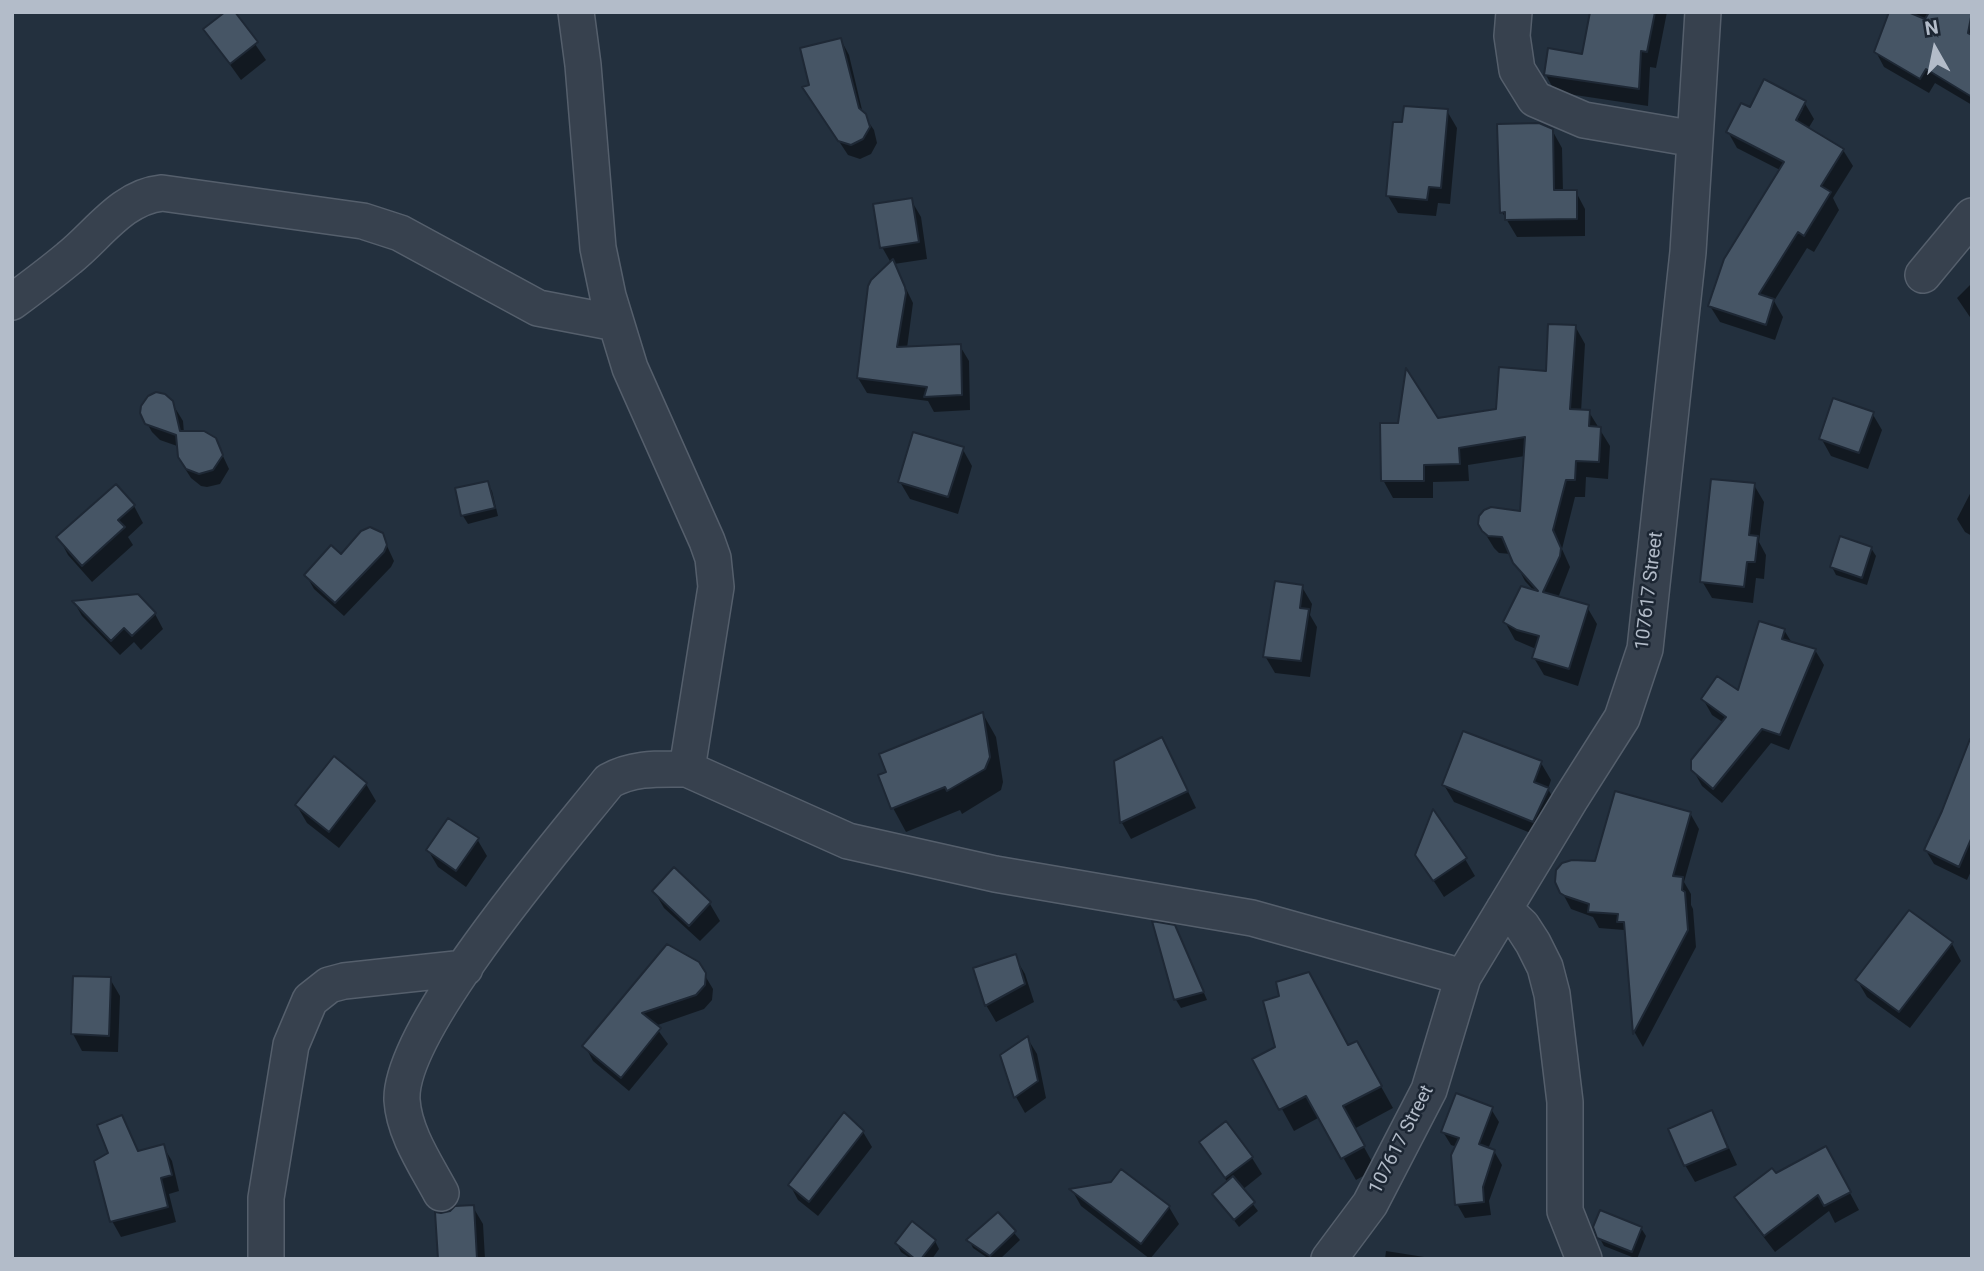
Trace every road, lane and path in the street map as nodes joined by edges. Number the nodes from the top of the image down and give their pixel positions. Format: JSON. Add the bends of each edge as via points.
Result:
{"nodes":[{"id":1,"x":576,"y":12,"type":"edge"},
{"id":2,"x":1514,"y":12,"type":"edge"},
{"id":3,"x":1703,"y":12,"type":"edge"},
{"id":4,"x":1695,"y":139,"type":"junction"},
{"id":5,"x":1972,"y":216,"type":"edge"},
{"id":6,"x":1923,"y":275,"type":"dead end"},
{"id":7,"x":12,"y":302,"type":"edge"},
{"id":8,"x":616,"y":323,"type":"junction"},
{"id":9,"x":687,"y":769,"type":"junction"},
{"id":10,"x":1504,"y":909,"type":"junction"},
{"id":11,"x":465,"y":968,"type":"junction"},
{"id":12,"x":1463,"y":977,"type":"junction"},
{"id":13,"x":441,"y":1193,"type":"dead end"},
{"id":14,"x":266,"y":1259,"type":"edge"},
{"id":15,"x":1329,"y":1259,"type":"edge"},
{"id":16,"x":1584,"y":1259,"type":"edge"}],
"edges":[{"from":1,"to":8,"type":"street","via":[[598,248]]},
{"from":2,"to":4,"type":"street","via":[[1517,71],[1535,99],[1584,120]]},
{"from":3,"to":4,"type":"street","name":"107617 Street"},
{"from":4,"to":10,"type":"street","name":"107617 Street","via":[[1688,252],[1645,649],[1622,718]]},
{"from":5,"to":6,"type":"street"},
{"from":7,"to":8,"type":"street","via":[[71,257],[125,207],[148,194],[162,193],[363,221],[400,233],[538,308]]},
{"from":8,"to":9,"type":"street","via":[[630,368],[707,541],[715,570]]},
{"from":9,"to":11,"type":"street","via":[[643,769],[609,781]]},
{"from":9,"to":12,"type":"street","via":[[848,841],[995,874],[1252,918]]},
{"from":10,"to":12,"type":"street","name":"107617 Street"},
{"from":10,"to":16,"type":"street","via":[[1533,943],[1552,994],[1565,1102],[1565,1211]]},
{"from":11,"to":13,"type":"street","via":[[421,1037],[402,1100],[412,1139]]},
{"from":11,"to":14,"type":"street","via":[[344,981],[328,985],[310,1000],[291,1045],[267,1198]]},
{"from":12,"to":15,"type":"street","name":"107617 Street","via":[[1429,1090],[1370,1204]]}]}
